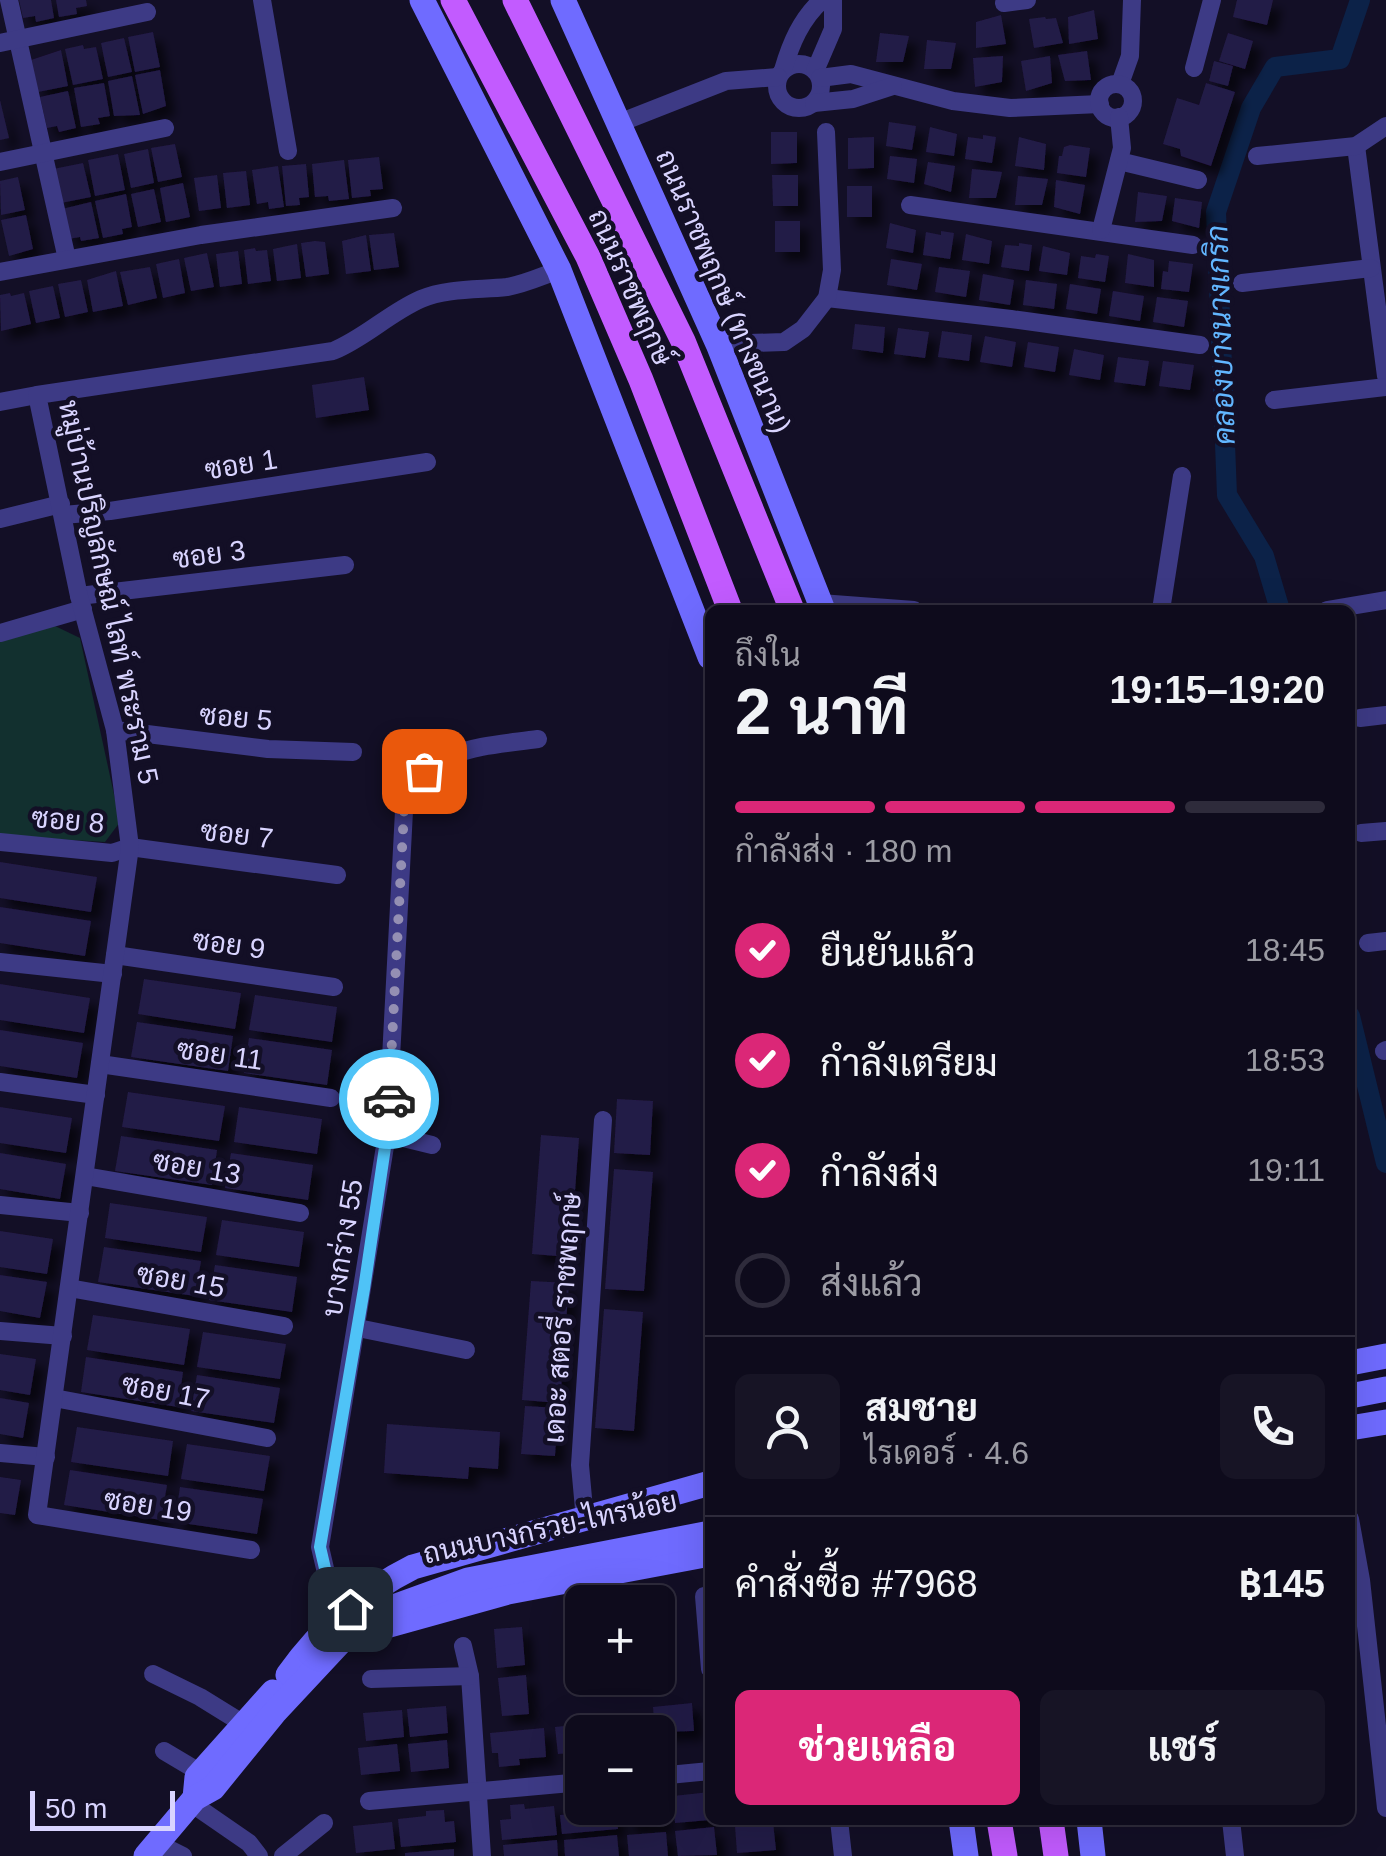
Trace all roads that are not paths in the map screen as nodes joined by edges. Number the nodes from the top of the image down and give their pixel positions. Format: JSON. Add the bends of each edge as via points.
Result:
{"nodes":[{"id":1,"x":9,"y":0,"type":"edge"},
{"id":2,"x":262,"y":0,"type":"edge"},
{"id":3,"x":422,"y":0,"type":"edge"},
{"id":4,"x":453,"y":0,"type":"edge"},
{"id":5,"x":514,"y":0,"type":"edge"},
{"id":6,"x":563,"y":0,"type":"edge"},
{"id":7,"x":822,"y":0,"type":"edge"},
{"id":8,"x":834,"y":0,"type":"edge"},
{"id":9,"x":1027,"y":0,"type":"edge"},
{"id":10,"x":1132,"y":0,"type":"edge"},
{"id":11,"x":1212,"y":0,"type":"edge"},
{"id":12,"x":1004,"y":3,"type":"dead end"},
{"id":13,"x":147,"y":12,"type":"dead end"},
{"id":14,"x":8,"y":41,"type":"edge"},
{"id":15,"x":1194,"y":68,"type":"dead end"},
{"id":16,"x":781,"y":73,"type":"junction"},
{"id":17,"x":818,"y":74,"type":"junction"},
{"id":18,"x":1120,"y":84,"type":"junction"},
{"id":19,"x":894,"y":86,"type":"junction"},
{"id":20,"x":814,"y":103,"type":"junction"},
{"id":21,"x":1100,"y":104,"type":"junction"},
{"id":22,"x":1119,"y":117,"type":"junction"},
{"id":23,"x":618,"y":123,"type":"junction"},
{"id":24,"x":1386,"y":126,"type":"edge"},
{"id":25,"x":166,"y":128,"type":"dead end"},
{"id":26,"x":826,"y":132,"type":"dead end"},
{"id":27,"x":1356,"y":146,"type":"junction"},
{"id":28,"x":288,"y":151,"type":"dead end"},
{"id":29,"x":44,"y":153,"type":"junction"},
{"id":30,"x":1257,"y":156,"type":"dead end"},
{"id":31,"x":1119,"y":161,"type":"junction"},
{"id":32,"x":0,"y":162,"type":"edge"},
{"id":33,"x":1198,"y":180,"type":"dead end"},
{"id":34,"x":910,"y":204,"type":"dead end"},
{"id":35,"x":393,"y":208,"type":"dead end"},
{"id":36,"x":1101,"y":230,"type":"junction"},
{"id":37,"x":1193,"y":245,"type":"dead end"},
{"id":38,"x":67,"y":259,"type":"junction"},
{"id":39,"x":1370,"y":268,"type":"junction"},
{"id":40,"x":559,"y":270,"type":"junction"},
{"id":41,"x":0,"y":272,"type":"edge"},
{"id":42,"x":1242,"y":283,"type":"dead end"},
{"id":43,"x":827,"y":298,"type":"junction"},
{"id":44,"x":718,"y":344,"type":"junction"},
{"id":45,"x":1200,"y":345,"type":"dead end"},
{"id":46,"x":1386,"y":376,"type":"edge"},
{"id":47,"x":1386,"y":387,"type":"edge"},
{"id":48,"x":37,"y":395,"type":"junction"},
{"id":49,"x":1274,"y":400,"type":"dead end"},
{"id":50,"x":0,"y":402,"type":"edge"},
{"id":51,"x":427,"y":462,"type":"dead end"},
{"id":52,"x":1182,"y":476,"type":"dead end"},
{"id":53,"x":62,"y":510,"type":"junction"},
{"id":54,"x":0,"y":520,"type":"edge"},
{"id":55,"x":345,"y":565,"type":"dead end"},
{"id":56,"x":1386,"y":600,"type":"edge"},
{"id":57,"x":81,"y":603,"type":"junction"},
{"id":58,"x":728,"y":605,"type":"edge"},
{"id":59,"x":790,"y":605,"type":"edge"},
{"id":60,"x":820,"y":605,"type":"edge"},
{"id":61,"x":1162,"y":605,"type":"edge"},
{"id":62,"x":1355,"y":605,"type":"edge"},
{"id":63,"x":0,"y":633,"type":"edge"},
{"id":64,"x":705,"y":644,"type":"edge"},
{"id":65,"x":1386,"y":716,"type":"edge"},
{"id":66,"x":1360,"y":718,"type":"dead end"},
{"id":67,"x":115,"y":730,"type":"junction"},
{"id":68,"x":538,"y":739,"type":"dead end"},
{"id":69,"x":353,"y":752,"type":"dead end"},
{"id":70,"x":1386,"y":830,"type":"edge"},
{"id":71,"x":1361,"y":834,"type":"dead end"},
{"id":72,"x":0,"y":842,"type":"edge"},
{"id":73,"x":130,"y":847,"type":"junction"},
{"id":74,"x":337,"y":875,"type":"dead end"},
{"id":75,"x":0,"y":962,"type":"edge"},
{"id":76,"x":114,"y":965,"type":"junction"},
{"id":77,"x":334,"y":987,"type":"dead end"},
{"id":78,"x":100,"y":1064,"type":"junction"},
{"id":79,"x":0,"y":1082,"type":"edge"},
{"id":80,"x":96,"y":1094,"type":"junction"},
{"id":81,"x":331,"y":1098,"type":"dead end"},
{"id":82,"x":603,"y":1120,"type":"dead end"},
{"id":83,"x":387,"y":1134,"type":"junction"},
{"id":84,"x":432,"y":1145,"type":"dead end"},
{"id":85,"x":85,"y":1176,"type":"junction"},
{"id":86,"x":0,"y":1206,"type":"edge"},
{"id":87,"x":80,"y":1213,"type":"junction"},
{"id":88,"x":300,"y":1213,"type":"dead end"},
{"id":89,"x":69,"y":1288,"type":"junction"},
{"id":90,"x":284,"y":1326,"type":"dead end"},
{"id":91,"x":358,"y":1328,"type":"junction"},
{"id":92,"x":0,"y":1331,"type":"edge"},
{"id":93,"x":63,"y":1336,"type":"junction"},
{"id":94,"x":466,"y":1350,"type":"dead end"},
{"id":95,"x":1386,"y":1356,"type":"edge"},
{"id":96,"x":1355,"y":1363,"type":"edge"},
{"id":97,"x":1386,"y":1378,"type":"edge"},
{"id":98,"x":1355,"y":1385,"type":"edge"},
{"id":99,"x":1386,"y":1389,"type":"edge"},
{"id":100,"x":1355,"y":1395,"type":"edge"},
{"id":101,"x":54,"y":1398,"type":"junction"},
{"id":102,"x":1386,"y":1422,"type":"edge"},
{"id":103,"x":1355,"y":1427,"type":"edge"},
{"id":104,"x":267,"y":1438,"type":"dead end"},
{"id":105,"x":0,"y":1453,"type":"edge"},
{"id":106,"x":46,"y":1458,"type":"junction"},
{"id":107,"x":705,"y":1484,"type":"edge"},
{"id":108,"x":37,"y":1515,"type":"joint"},
{"id":109,"x":585,"y":1520,"type":"junction"},
{"id":110,"x":705,"y":1524,"type":"edge"},
{"id":111,"x":705,"y":1534,"type":"edge"},
{"id":112,"x":1355,"y":1546,"type":"edge"},
{"id":113,"x":250,"y":1550,"type":"dead end"},
{"id":114,"x":705,"y":1555,"type":"edge"},
{"id":115,"x":704,"y":1596,"type":"dead end"},
{"id":116,"x":705,"y":1608,"type":"edge"},
{"id":117,"x":345,"y":1625,"type":"junction"},
{"id":118,"x":463,"y":1646,"type":"dead end"},
{"id":119,"x":154,"y":1674,"type":"dead end"},
{"id":120,"x":470,"y":1676,"type":"junction"},
{"id":121,"x":371,"y":1679,"type":"dead end"},
{"id":122,"x":274,"y":1713,"type":"junction"},
{"id":123,"x":242,"y":1724,"type":"junction"},
{"id":124,"x":164,"y":1751,"type":"dead end"},
{"id":125,"x":705,"y":1771,"type":"edge"},
{"id":126,"x":675,"y":1774,"type":"edge"},
{"id":127,"x":565,"y":1784,"type":"edge"},
{"id":128,"x":196,"y":1791,"type":"junction"},
{"id":129,"x":476,"y":1792,"type":"junction"},
{"id":130,"x":369,"y":1802,"type":"dead end"},
{"id":131,"x":1386,"y":1808,"type":"edge"},
{"id":132,"x":324,"y":1823,"type":"dead end"},
{"id":133,"x":840,"y":1825,"type":"edge"},
{"id":134,"x":962,"y":1825,"type":"edge"},
{"id":135,"x":1001,"y":1825,"type":"edge"},
{"id":136,"x":1052,"y":1825,"type":"edge"},
{"id":137,"x":1090,"y":1825,"type":"edge"},
{"id":138,"x":1231,"y":1825,"type":"edge"},
{"id":139,"x":152,"y":1850,"type":"edge"},
{"id":140,"x":184,"y":1856,"type":"edge"},
{"id":141,"x":259,"y":1856,"type":"edge"},
{"id":142,"x":283,"y":1856,"type":"edge"},
{"id":143,"x":482,"y":1856,"type":"edge"},
{"id":144,"x":843,"y":1856,"type":"edge"},
{"id":145,"x":966,"y":1856,"type":"edge"},
{"id":146,"x":1004,"y":1856,"type":"edge"},
{"id":147,"x":1056,"y":1856,"type":"edge"},
{"id":148,"x":1094,"y":1856,"type":"edge"},
{"id":149,"x":1235,"y":1856,"type":"edge"}],
"edges":[{"from":1,"to":14,"type":"street"},
{"from":2,"to":28,"type":"street"},
{"from":3,"to":40,"type":"main road"},
{"from":4,"to":58,"type":"main road","name":"ถนนราชพฤกษ์","via":[[588,256]]},
{"from":5,"to":59,"type":"main road","name":"ถนนราชพฤกษ์","via":[[683,341]]},
{"from":6,"to":23,"type":"main road","name":"ถนนราชพฤกษ์ (ทางขนาน)"},
{"from":7,"to":16,"type":"street","via":[[807,14]]},
{"from":8,"to":17,"type":"street"},
{"from":9,"to":12,"type":"street"},
{"from":10,"to":18,"type":"street","via":[[1130,56]]},
{"from":11,"to":15,"type":"street"},
{"from":13,"to":14,"type":"street"},
{"from":14,"to":29,"type":"street"},
{"from":16,"to":17,"type":"street","via":[[800,64]]},
{"from":16,"to":20,"type":"street","via":[[782,102],[798,109]]},
{"from":16,"to":23,"type":"street","via":[[726,81]]},
{"from":17,"to":19,"type":"street","via":[[851,74]]},
{"from":17,"to":20,"type":"street"},
{"from":18,"to":21,"type":"street","via":[[1102,91]]},
{"from":18,"to":22,"type":"street","via":[[1133,104]]},
{"from":19,"to":20,"type":"street","via":[[853,100]]},
{"from":19,"to":21,"type":"street","via":[[1010,108]]},
{"from":21,"to":22,"type":"street"},
{"from":22,"to":31,"type":"street"},
{"from":23,"to":44,"type":"main road","name":"ถนนราชพฤกษ์ (ทางขนาน)"},
{"from":24,"to":27,"type":"street"},
{"from":25,"to":29,"type":"street"},
{"from":26,"to":43,"type":"street","via":[[832,270]]},
{"from":27,"to":30,"type":"street"},
{"from":27,"to":39,"type":"street"},
{"from":29,"to":32,"type":"street"},
{"from":29,"to":38,"type":"street"},
{"from":31,"to":33,"type":"street"},
{"from":31,"to":36,"type":"street"},
{"from":34,"to":36,"type":"street"},
{"from":35,"to":38,"type":"street"},
{"from":36,"to":37,"type":"street"},
{"from":38,"to":41,"type":"street"},
{"from":39,"to":42,"type":"street"},
{"from":39,"to":46,"type":"street"},
{"from":40,"to":48,"type":"street","name":"หมู่บ้านปริญลักษณ์ ไลท์ พระราม 5","via":[[512,286],[421,299],[334,351]]},
{"from":40,"to":64,"type":"main road"},
{"from":43,"to":44,"type":"street","via":[[803,330],[784,342]]},
{"from":43,"to":45,"type":"street"},
{"from":44,"to":60,"type":"main road","name":"ถนนราชพฤกษ์ (ทางขนาน)"},
{"from":47,"to":49,"type":"street"},
{"from":48,"to":50,"type":"street"},
{"from":48,"to":53,"type":"street","name":"หมู่บ้านปริญลักษณ์ ไลท์ พระราม 5"},
{"from":51,"to":53,"type":"street","name":"ซอย 1","via":[[145,506]]},
{"from":52,"to":61,"type":"street"},
{"from":53,"to":54,"type":"street","name":"ซอย 1"},
{"from":53,"to":57,"type":"street","name":"หมู่บ้านปริญลักษณ์ ไลท์ พระราม 5"},
{"from":55,"to":57,"type":"street","name":"ซอย 3"},
{"from":56,"to":62,"type":"street"},
{"from":57,"to":63,"type":"street","name":"ซอย 3"},
{"from":57,"to":67,"type":"street","name":"หมู่บ้านปริญลักษณ์ ไลท์ พระราม 5"},
{"from":65,"to":66,"type":"street"},
{"from":67,"to":69,"type":"street","name":"ซอย 5"},
{"from":67,"to":73,"type":"street","name":"หมู่บ้านปริญลักษณ์ ไลท์ พระราม 5"},
{"from":68,"to":83,"type":"street","name":"บางกร่าง 55","via":[[446,757],[410,789]]},
{"from":70,"to":71,"type":"street"},
{"from":72,"to":73,"type":"street","name":"ซอย 8","via":[[112,853]]},
{"from":73,"to":74,"type":"street","name":"ซอย 7"},
{"from":73,"to":76,"type":"street","name":"หมู่บ้านปริญลักษณ์ ไลท์ พระราม 5"},
{"from":75,"to":76,"type":"street","name":"ซอย 9"},
{"from":76,"to":77,"type":"street","name":"ซอย 9"},
{"from":76,"to":78,"type":"street","name":"หมู่บ้านปริญลักษณ์ ไลท์ พระราม 5"},
{"from":78,"to":80,"type":"street","name":"หมู่บ้านปริญลักษณ์ ไลท์ พระราม 5"},
{"from":78,"to":81,"type":"street","name":"ซอย 11"},
{"from":79,"to":80,"type":"street"},
{"from":80,"to":85,"type":"street","name":"หมู่บ้านปริญลักษณ์ ไลท์ พระราม 5"},
{"from":82,"to":109,"type":"street","name":"เดอะ สตอรี่ ราชพฤกษ์","via":[[580,1465]]},
{"from":83,"to":84,"type":"street"},
{"from":83,"to":91,"type":"street","name":"บางกร่าง 55"},
{"from":85,"to":87,"type":"street","name":"หมู่บ้านปริญลักษณ์ ไลท์ พระราม 5"},
{"from":85,"to":88,"type":"street","name":"ซอย 13"},
{"from":86,"to":87,"type":"street"},
{"from":87,"to":89,"type":"street","name":"หมู่บ้านปริญลักษณ์ ไลท์ พระราม 5"},
{"from":89,"to":90,"type":"street","name":"ซอย 15"},
{"from":89,"to":93,"type":"street","name":"หมู่บ้านปริญลักษณ์ ไลท์ พระราม 5"},
{"from":91,"to":94,"type":"street"},
{"from":91,"to":117,"type":"street","name":"บางกร่าง 55","via":[[320,1547]]},
{"from":92,"to":93,"type":"street"},
{"from":93,"to":101,"type":"street","name":"หมู่บ้านปริญลักษณ์ ไลท์ พระราม 5"},
{"from":95,"to":96,"type":"main road"},
{"from":97,"to":98,"type":"main road"},
{"from":99,"to":100,"type":"main road"},
{"from":101,"to":104,"type":"street","name":"ซอย 17"},
{"from":101,"to":106,"type":"street","name":"หมู่บ้านปริญลักษณ์ ไลท์ พระราม 5"},
{"from":102,"to":103,"type":"main road"},
{"from":105,"to":106,"type":"street"},
{"from":106,"to":108,"type":"street","name":"หมู่บ้านปริญลักษณ์ ไลท์ พระราม 5"},
{"from":107,"to":109,"type":"main road"},
{"from":108,"to":113,"type":"street","name":"ซอย 19"},
{"from":109,"to":117,"type":"main road","via":[[413,1566],[377,1585]]},
{"from":110,"to":117,"type":"main road","name":"ถนนบางกรวย-ไทรน้อย","via":[[444,1576],[383,1600]]},
{"from":111,"to":117,"type":"main road","name":"ถนนบางกรวย-ไทรน้อย","via":[[468,1580]]},
{"from":112,"to":131,"type":"street"},
{"from":114,"to":122,"type":"main road","via":[[508,1592],[382,1626],[346,1646]]},
{"from":115,"to":116,"type":"street"},
{"from":117,"to":122,"type":"main road","name":"ถนนบางกรวย-ไทรน้อย"},
{"from":117,"to":123,"type":"main road","name":"ถนนบางกรวย-ไทรน้อย"},
{"from":118,"to":120,"type":"street"},
{"from":119,"to":123,"type":"street"},
{"from":120,"to":121,"type":"street"},
{"from":120,"to":129,"type":"street"},
{"from":122,"to":128,"type":"main road","name":"ถนนบางกรวย-ไทรน้อย","via":[[213,1788]]},
{"from":123,"to":128,"type":"main road","name":"ถนนบางกรวย-ไทรน้อย"},
{"from":124,"to":128,"type":"street"},
{"from":125,"to":126,"type":"street"},
{"from":127,"to":129,"type":"street"},
{"from":128,"to":139,"type":"main road","name":"ถนนบางกรวย-ไทรน้อย"},
{"from":128,"to":141,"type":"street"},
{"from":129,"to":130,"type":"street"},
{"from":129,"to":143,"type":"street"},
{"from":132,"to":142,"type":"street"},
{"from":133,"to":144,"type":"street"},
{"from":134,"to":145,"type":"main road"},
{"from":135,"to":146,"type":"main road"},
{"from":136,"to":147,"type":"main road"},
{"from":137,"to":148,"type":"main road"},
{"from":138,"to":149,"type":"street"},
{"from":139,"to":140,"type":"street"}]}
